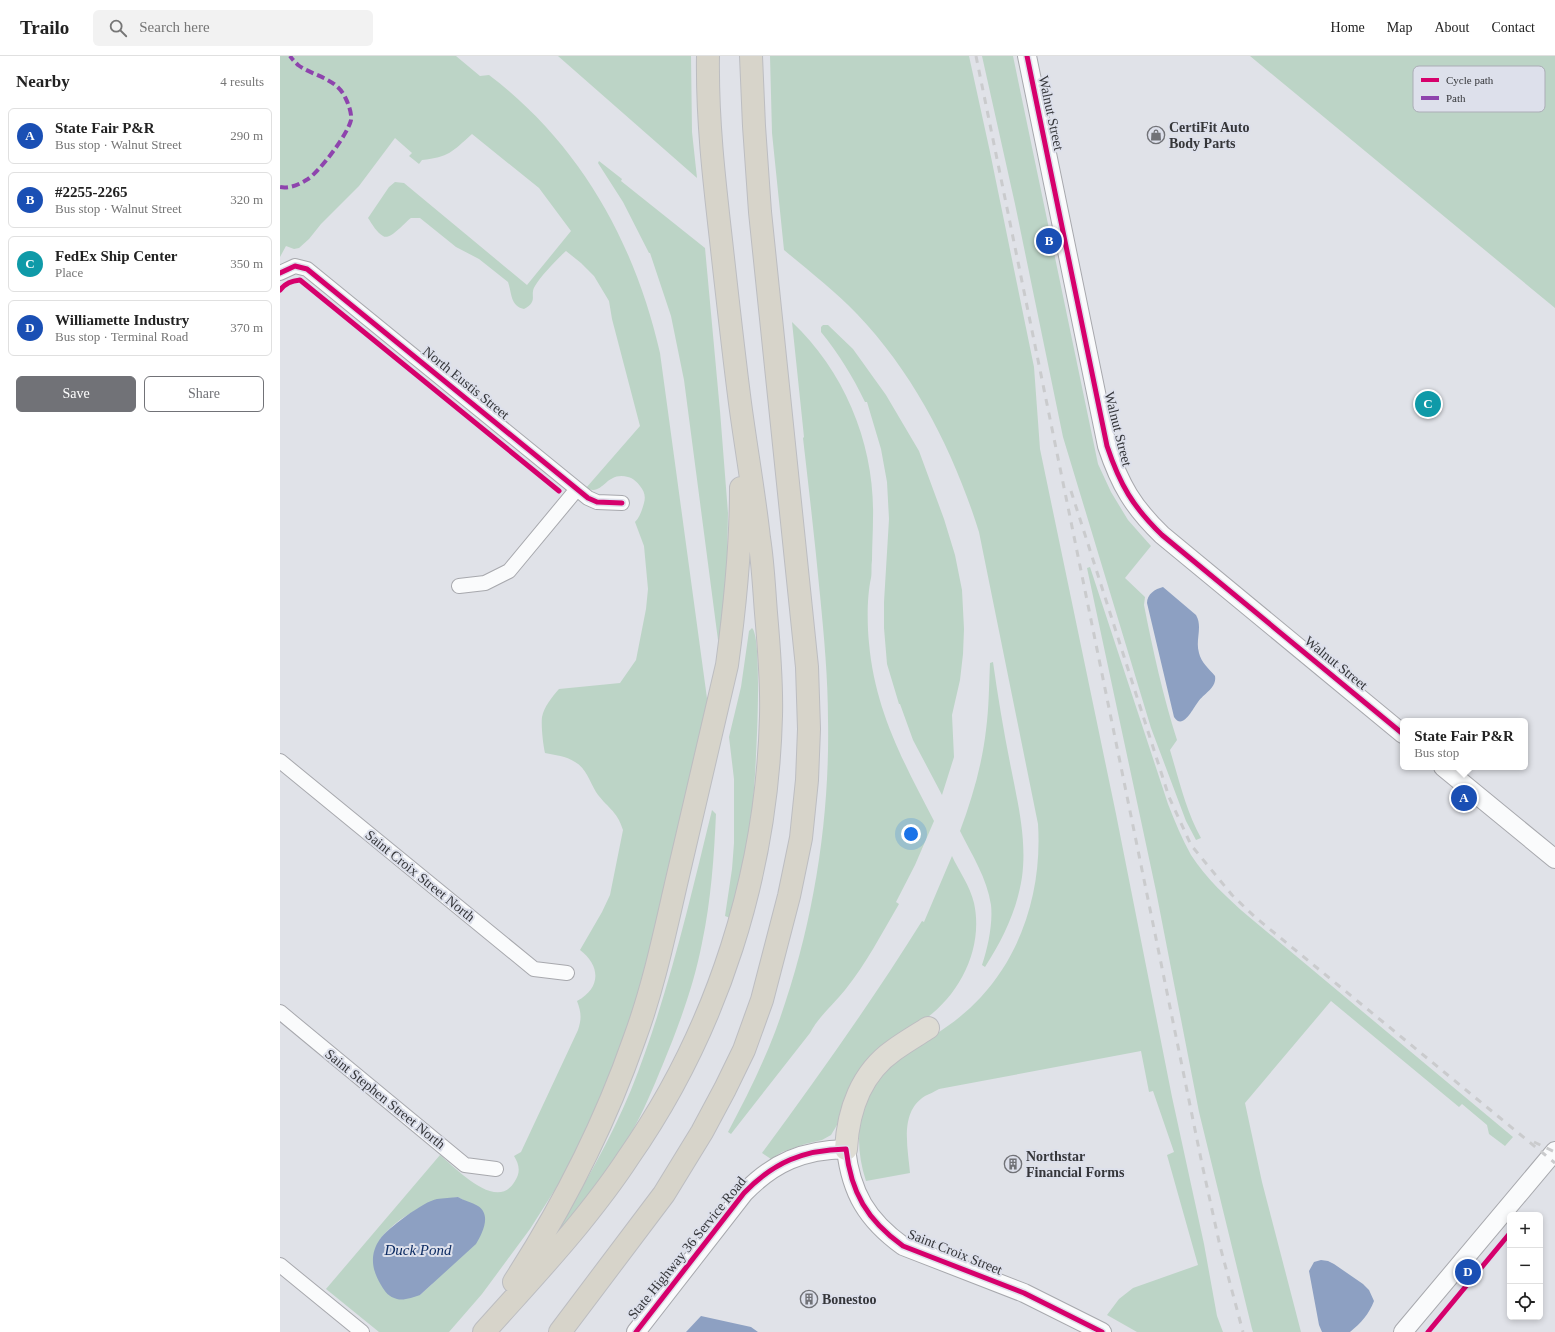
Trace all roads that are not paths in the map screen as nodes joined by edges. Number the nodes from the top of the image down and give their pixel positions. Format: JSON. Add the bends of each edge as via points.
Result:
{"nodes":[{"id":1,"x":708,"y":56,"type":"edge"},
{"id":2,"x":751,"y":56,"type":"edge"},
{"id":3,"x":1027,"y":56,"type":"edge"},
{"id":4,"x":280,"y":272,"type":"edge"},
{"id":5,"x":740,"y":405,"type":"junction"},
{"id":6,"x":577,"y":489,"type":"junction"},
{"id":7,"x":622,"y":503,"type":"dead end"},
{"id":8,"x":460,"y":586,"type":"dead end"},
{"id":9,"x":1400,"y":732,"type":"edge"},
{"id":10,"x":280,"y":761,"type":"edge"},
{"id":11,"x":1447,"y":770,"type":"edge"},
{"id":12,"x":1555,"y":859,"type":"edge"},
{"id":13,"x":568,"y":973,"type":"dead end"},
{"id":14,"x":280,"y":1012,"type":"edge"},
{"id":15,"x":928,"y":1028,"type":"dead end"},
{"id":16,"x":846,"y":1149,"type":"junction"},
{"id":17,"x":1555,"y":1152,"type":"edge"},
{"id":18,"x":496,"y":1170,"type":"dead end"},
{"id":19,"x":280,"y":1265,"type":"edge"},
{"id":20,"x":362,"y":1332,"type":"edge"},
{"id":21,"x":479,"y":1332,"type":"edge"},
{"id":22,"x":484,"y":1332,"type":"edge"},
{"id":23,"x":560,"y":1332,"type":"edge"},
{"id":24,"x":636,"y":1332,"type":"edge"},
{"id":25,"x":1102,"y":1332,"type":"edge"},
{"id":26,"x":1403,"y":1332,"type":"edge"}],
"edges":[{"from":1,"to":5,"type":"highway","via":[[711,147]]},
{"from":2,"to":23,"type":"highway","via":[[760,212],[807,667],[809,729],[802,831],[789,896],[762,1000],[744,1050],[702,1132],[664,1194]]},
{"from":3,"to":9,"type":"street","name":"Walnut Street","via":[[1107,446],[1128,496],[1162,536]]},
{"from":4,"to":6,"type":"street","name":"North Eustis Street","via":[[295,266],[307,269]]},
{"from":5,"to":21,"type":"highway","via":[[739,563],[727,665],[652,986],[615,1092],[592,1144],[539,1243]]},
{"from":5,"to":22,"type":"highway","via":[[760,541],[771,673],[771,716],[761,828],[739,924],[706,1018],[682,1069],[654,1118],[580,1224]]},
{"from":6,"to":7,"type":"street","name":"North Eustis Street","via":[[596,502]]},
{"from":6,"to":8,"type":"street","via":[[509,571],[485,583]]},
{"from":10,"to":13,"type":"street","name":"Saint Croix Street North","via":[[534,969]]},
{"from":11,"to":12,"type":"street"},
{"from":14,"to":18,"type":"street","name":"Saint Stephen Street North","via":[[465,1165]]},
{"from":15,"to":16,"type":"highway","via":[[893,1050],[866,1078],[850,1113]]},
{"from":16,"to":24,"type":"street","name":"State Highway 36 Service Road","via":[[808,1153],[790,1159],[756,1180]]},
{"from":16,"to":25,"type":"street","name":"Saint Croix Street","via":[[848,1168],[862,1205],[888,1235],[903,1246],[1024,1293]]},
{"from":17,"to":26,"type":"street"},
{"from":19,"to":20,"type":"street"}]}
